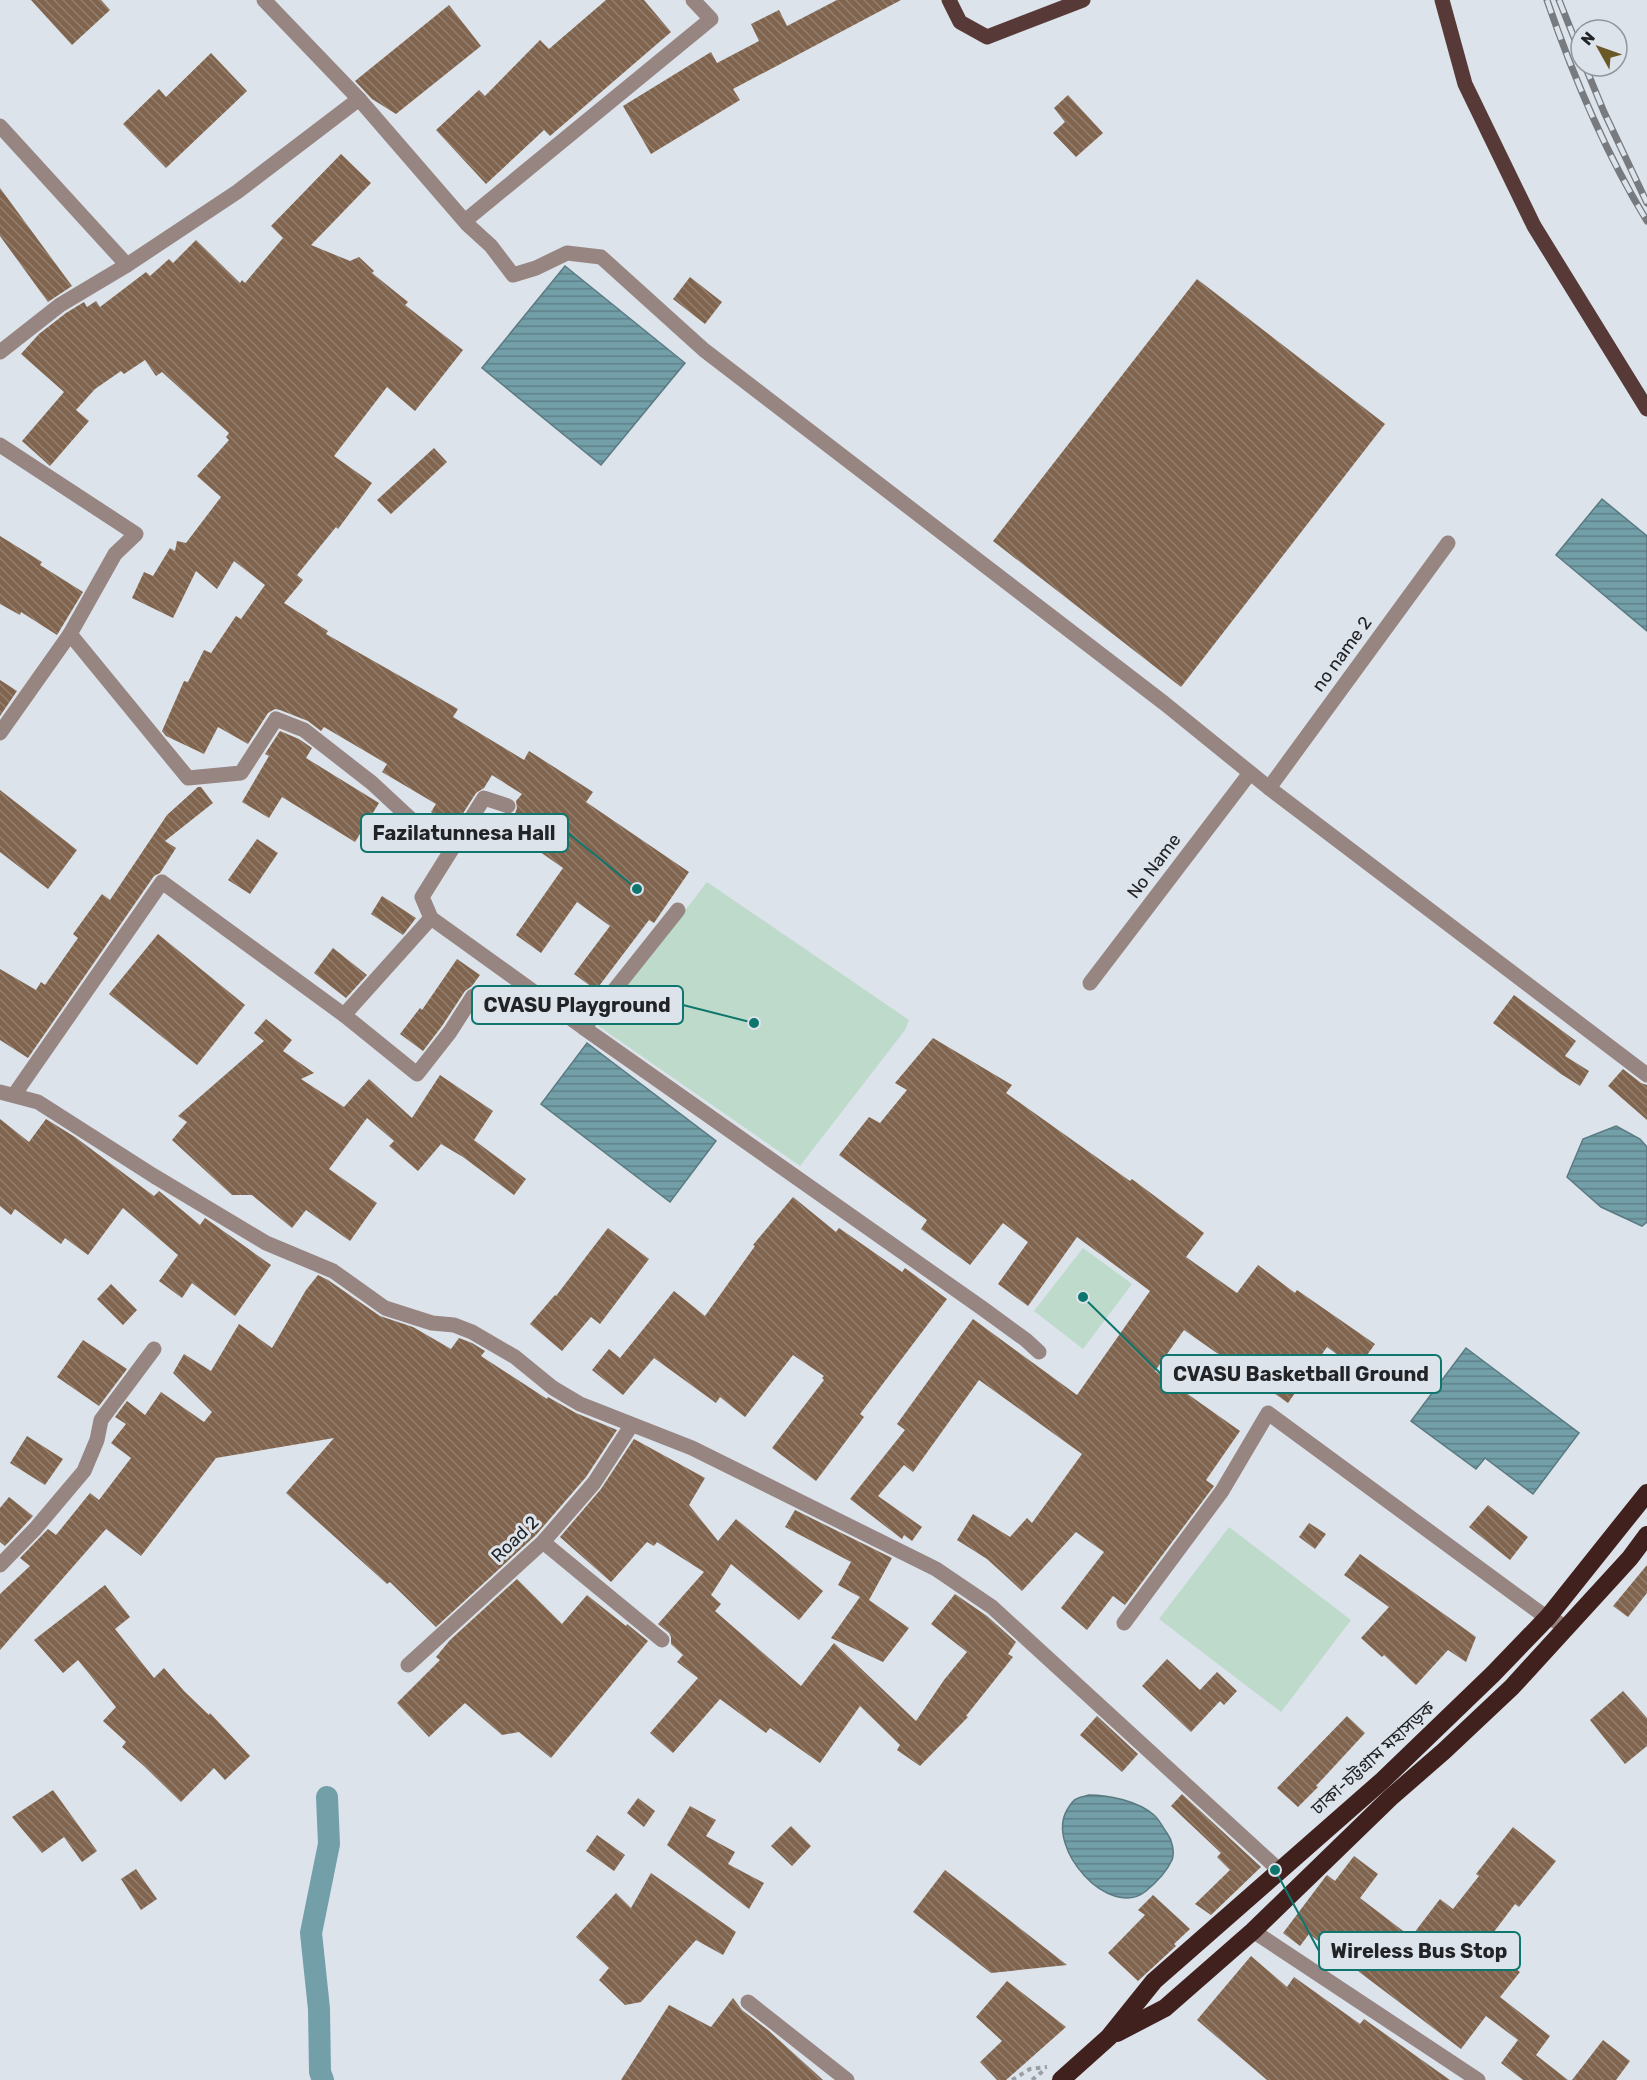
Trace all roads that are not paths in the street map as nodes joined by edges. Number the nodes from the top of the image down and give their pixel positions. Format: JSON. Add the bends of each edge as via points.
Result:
{"nodes":[{"id":1,"x":264,"y":0,"type":"edge"},
{"id":2,"x":693,"y":0,"type":"edge"},
{"id":3,"x":949,"y":0,"type":"edge"},
{"id":4,"x":1083,"y":0,"type":"edge"},
{"id":5,"x":1442,"y":0,"type":"edge"},
{"id":6,"x":359,"y":99,"type":"junction"},
{"id":7,"x":0,"y":126,"type":"edge"},
{"id":8,"x":466,"y":220,"type":"junction"},
{"id":9,"x":127,"y":265,"type":"junction"},
{"id":10,"x":0,"y":352,"type":"edge"},
{"id":11,"x":1647,"y":409,"type":"edge"},
{"id":12,"x":0,"y":445,"type":"edge"},
{"id":13,"x":1448,"y":543,"type":"dead end"},
{"id":14,"x":70,"y":634,"type":"junction"},
{"id":15,"x":0,"y":733,"type":"edge"},
{"id":16,"x":1250,"y":773,"type":"junction"},
{"id":17,"x":1269,"y":788,"type":"junction"},
{"id":18,"x":508,"y":806,"type":"dead end"},
{"id":19,"x":455,"y":846,"type":"junction"},
{"id":20,"x":678,"y":910,"type":"dead end"},
{"id":21,"x":431,"y":918,"type":"junction"},
{"id":22,"x":1090,"y":983,"type":"dead end"},
{"id":23,"x":473,"y":996,"type":"dead end"},
{"id":24,"x":344,"y":1015,"type":"junction"},
{"id":25,"x":584,"y":1028,"type":"junction"},
{"id":26,"x":1647,"y":1076,"type":"edge"},
{"id":27,"x":7,"y":1093,"type":"edge"},
{"id":28,"x":154,"y":1349,"type":"dead end"},
{"id":29,"x":1039,"y":1352,"type":"dead end"},
{"id":30,"x":631,"y":1426,"type":"junction"},
{"id":31,"x":1647,"y":1493,"type":"edge"},
{"id":32,"x":1647,"y":1535,"type":"edge"},
{"id":33,"x":543,"y":1542,"type":"junction"},
{"id":34,"x":0,"y":1565,"type":"edge"},
{"id":35,"x":1548,"y":1617,"type":"junction"},
{"id":36,"x":1124,"y":1623,"type":"dead end"},
{"id":37,"x":1566,"y":1627,"type":"junction"},
{"id":38,"x":662,"y":1640,"type":"dead end"},
{"id":39,"x":408,"y":1665,"type":"dead end"},
{"id":40,"x":1279,"y":1870,"type":"junction"},
{"id":41,"x":1253,"y":1931,"type":"junction"},
{"id":42,"x":748,"y":2002,"type":"dead end"},
{"id":43,"x":1109,"y":2037,"type":"junction"},
{"id":44,"x":847,"y":2080,"type":"edge"},
{"id":45,"x":1061,"y":2080,"type":"edge"},
{"id":46,"x":1478,"y":2080,"type":"edge"}],
"edges":[{"from":1,"to":6,"type":"street"},
{"from":2,"to":8,"type":"street","via":[[711,19]]},
{"from":3,"to":4,"type":"main road","via":[[960,22],[987,37]]},
{"from":5,"to":11,"type":"main road","via":[[1465,84],[1534,226]]},
{"from":6,"to":8,"type":"street"},
{"from":6,"to":9,"type":"street","via":[[237,192]]},
{"from":7,"to":9,"type":"street"},
{"from":8,"to":16,"type":"street","via":[[513,275],[567,253],[601,257],[704,350]]},
{"from":9,"to":10,"type":"street","via":[[60,305]]},
{"from":12,"to":14,"type":"street","via":[[136,534],[115,554]]},
{"from":13,"to":17,"type":"street","name":"no name 2"},
{"from":14,"to":15,"type":"street"},
{"from":14,"to":19,"type":"street","via":[[188,778],[241,773],[276,718],[304,730],[414,822]]},
{"from":16,"to":17,"type":"street"},
{"from":16,"to":22,"type":"street","name":"No Name"},
{"from":17,"to":26,"type":"street"},
{"from":18,"to":19,"type":"street","via":[[484,798]]},
{"from":19,"to":21,"type":"street","via":[[423,897]]},
{"from":20,"to":25,"type":"street"},
{"from":21,"to":24,"type":"street"},
{"from":21,"to":25,"type":"street"},
{"from":23,"to":24,"type":"street","via":[[417,1074]]},
{"from":24,"to":27,"type":"street","via":[[162,882]]},
{"from":25,"to":29,"type":"street"},
{"from":27,"to":30,"type":"street","via":[[38,1102],[266,1243],[333,1271],[385,1308],[472,1332],[515,1357],[580,1404]]},
{"from":28,"to":34,"type":"street","via":[[101,1420],[84,1471]]},
{"from":30,"to":33,"type":"street","name":"Road 2","via":[[594,1483]]},
{"from":30,"to":40,"type":"street","via":[[692,1448],[936,1569],[992,1607]]},
{"from":31,"to":35,"type":"highway","name":"ঢাকা-চট্টগ্রাম মহাসড়ক"},
{"from":32,"to":37,"type":"highway","name":"ঢাকা-চট্টগ্রাম মহাসড়ক"},
{"from":33,"to":38,"type":"street"},
{"from":33,"to":39,"type":"street","name":"Road 2"},
{"from":35,"to":36,"type":"street","via":[[1268,1413],[1222,1491]]},
{"from":35,"to":37,"type":"street"},
{"from":35,"to":40,"type":"highway","name":"ঢাকা-চট্টগ্রাম মহাসড়ক","via":[[1425,1741]]},
{"from":37,"to":41,"type":"highway","name":"ঢাকা-চট্টগ্রাম মহাসড়ক","via":[[1512,1687]]},
{"from":40,"to":43,"type":"highway","name":"ঢাকা-চট্টগ্রাম মহাসড়ক","via":[[1154,1982]]},
{"from":41,"to":43,"type":"highway","name":"ঢাকা-চট্টগ্রাম মহাসড়ক","via":[[1165,2008]]},
{"from":41,"to":46,"type":"street"},
{"from":42,"to":44,"type":"street"},
{"from":43,"to":45,"type":"highway","name":"ঢাকা-চট্টগ্রাম মহাসড়ক"}]}
